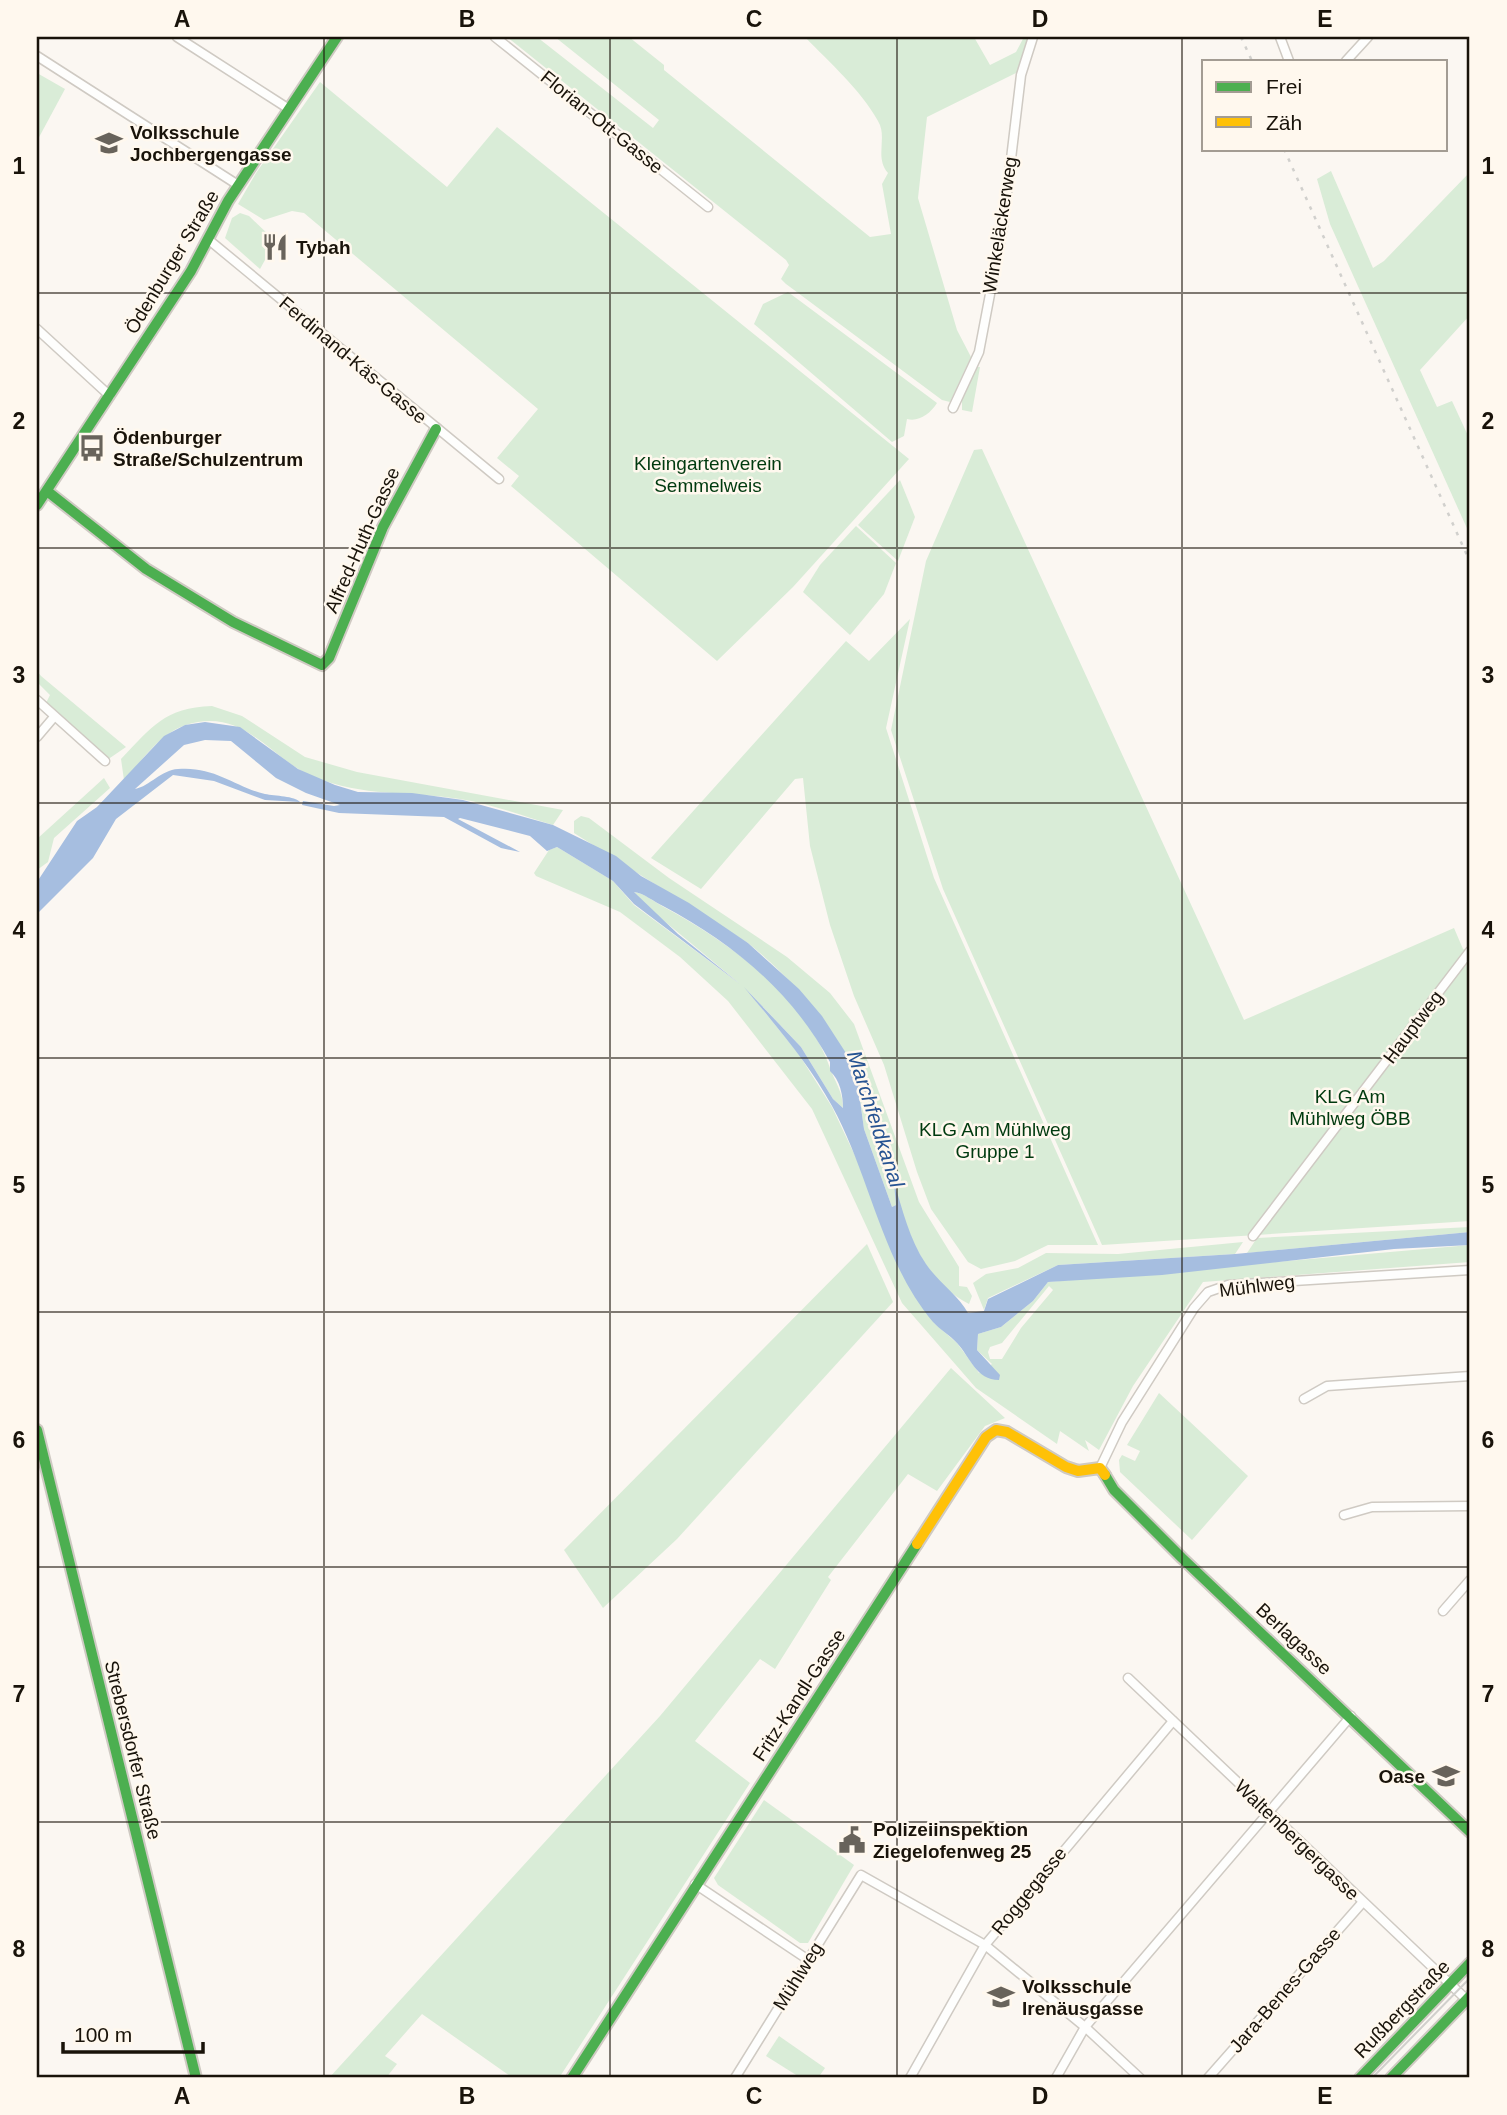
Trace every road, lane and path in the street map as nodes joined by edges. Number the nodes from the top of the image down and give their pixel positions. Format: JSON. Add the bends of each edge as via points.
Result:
{"nodes":[{"id":1,"x":177,"y":37,"type":"edge"},
{"id":2,"x":495,"y":37,"type":"edge"},
{"id":3,"x":1033,"y":37,"type":"edge"},
{"id":4,"x":1280,"y":37,"type":"edge"},
{"id":5,"x":1368,"y":37,"type":"edge"},
{"id":6,"x":333,"y":38,"type":"edge"},
{"id":7,"x":37,"y":56,"type":"edge"},
{"id":8,"x":1289,"y":60,"type":"edge"},
{"id":9,"x":1347,"y":60,"type":"edge"},
{"id":10,"x":289,"y":109,"type":"junction"},
{"id":11,"x":238,"y":185,"type":"junction"},
{"id":12,"x":708,"y":207,"type":"dead end"},
{"id":13,"x":209,"y":240,"type":"junction"},
{"id":14,"x":37,"y":328,"type":"edge"},
{"id":15,"x":110,"y":396,"type":"junction"},
{"id":16,"x":953,"y":408,"type":"dead end"},
{"id":17,"x":436,"y":429,"type":"junction"},
{"id":18,"x":499,"y":479,"type":"dead end"},
{"id":19,"x":47,"y":491,"type":"junction"},
{"id":20,"x":37,"y":506,"type":"edge"},
{"id":21,"x":37,"y":701,"type":"edge"},
{"id":22,"x":54,"y":717,"type":"junction"},
{"id":23,"x":37,"y":737,"type":"edge"},
{"id":24,"x":105,"y":761,"type":"dead end"},
{"id":25,"x":1470,"y":951,"type":"edge"},
{"id":26,"x":1253,"y":1236,"type":"dead end"},
{"id":27,"x":1470,"y":1270,"type":"edge"},
{"id":28,"x":1470,"y":1376,"type":"edge"},
{"id":29,"x":1304,"y":1399,"type":"dead end"},
{"id":30,"x":37,"y":1430,"type":"edge"},
{"id":31,"x":1100,"y":1468,"type":"junction"},
{"id":32,"x":1470,"y":1506,"type":"edge"},
{"id":33,"x":1344,"y":1515,"type":"dead end"},
{"id":34,"x":1470,"y":1580,"type":"edge"},
{"id":35,"x":1443,"y":1611,"type":"dead end"},
{"id":36,"x":1128,"y":1678,"type":"dead end"},
{"id":37,"x":1351,"y":1716,"type":"junction"},
{"id":38,"x":1173,"y":1721,"type":"junction"},
{"id":39,"x":1268,"y":1811,"type":"junction"},
{"id":40,"x":1470,"y":1832,"type":"edge"},
{"id":41,"x":695,"y":1884,"type":"junction"},
{"id":42,"x":1362,"y":1903,"type":"junction"},
{"id":43,"x":985,"y":1945,"type":"junction"},
{"id":44,"x":807,"y":1959,"type":"junction"},
{"id":45,"x":1470,"y":1963,"type":"edge"},
{"id":46,"x":1450,"y":1984,"type":"junction"},
{"id":47,"x":1468,"y":1998,"type":"edge"},
{"id":48,"x":1085,"y":2027,"type":"junction"},
{"id":49,"x":196,"y":2078,"type":"edge"},
{"id":50,"x":572,"y":2078,"type":"edge"},
{"id":51,"x":736,"y":2078,"type":"edge"},
{"id":52,"x":910,"y":2078,"type":"edge"},
{"id":53,"x":1056,"y":2078,"type":"edge"},
{"id":54,"x":1140,"y":2078,"type":"edge"},
{"id":55,"x":1208,"y":2078,"type":"edge"},
{"id":56,"x":1360,"y":2078,"type":"edge"},
{"id":57,"x":1391,"y":2078,"type":"edge"}],
"edges":[{"from":1,"to":10,"type":"street"},
{"from":2,"to":12,"type":"street","name":"Florian-Ott-Gasse"},
{"from":3,"to":16,"type":"street","name":"Winkeläckerweg","via":[[1021,75],[1003,226],[979,352]]},
{"from":4,"to":8,"type":"street"},
{"from":5,"to":9,"type":"street"},
{"from":6,"to":10,"type":"street","name":"Ödenburger Straße"},
{"from":7,"to":11,"type":"street"},
{"from":10,"to":11,"type":"street","name":"Ödenburger Straße"},
{"from":11,"to":13,"type":"street","name":"Ödenburger Straße"},
{"from":13,"to":15,"type":"street","name":"Ödenburger Straße"},
{"from":13,"to":17,"type":"street","name":"Ferdinand-Käs-Gasse"},
{"from":14,"to":15,"type":"street"},
{"from":15,"to":19,"type":"street","name":"Ödenburger Straße"},
{"from":17,"to":18,"type":"street","name":"Ferdinand-Käs-Gasse"},
{"from":17,"to":19,"type":"street","name":"Alfred-Huth-Gasse","via":[[383,527],[329,658],[322,665],[233,622],[146,569]]},
{"from":19,"to":20,"type":"street","name":"Ödenburger Straße"},
{"from":21,"to":22,"type":"street"},
{"from":22,"to":23,"type":"street"},
{"from":22,"to":24,"type":"street"},
{"from":25,"to":26,"type":"street","name":"Hauptweg"},
{"from":27,"to":31,"type":"street","name":"Mühlweg","via":[[1228,1285],[1208,1292],[1148,1378]]},
{"from":28,"to":29,"type":"street","via":[[1327,1386]]},
{"from":30,"to":49,"type":"street","name":"Strebersdorfer Straße"},
{"from":31,"to":37,"type":"street","name":"Berlagasse","via":[[1114,1490],[1185,1561]]},
{"from":31,"to":41,"type":"street","name":"Fritz-Kandl-Gasse","via":[[1078,1471],[1007,1432],[996,1430],[986,1437]]},
{"from":32,"to":33,"type":"street","via":[[1372,1507]]},
{"from":34,"to":35,"type":"street"},
{"from":36,"to":38,"type":"street","name":"Waltenbergergasse"},
{"from":37,"to":39,"type":"street"},
{"from":37,"to":40,"type":"street","name":"Berlagasse"},
{"from":38,"to":39,"type":"street","name":"Waltenbergergasse"},
{"from":38,"to":43,"type":"street","name":"Roggegasse"},
{"from":39,"to":42,"type":"street","name":"Waltenbergergasse"},
{"from":39,"to":48,"type":"street"},
{"from":41,"to":44,"type":"street"},
{"from":41,"to":50,"type":"street","name":"Fritz-Kandl-Gasse"},
{"from":42,"to":46,"type":"street","name":"Waltenbergergasse"},
{"from":42,"to":55,"type":"street","name":"Jara-Benes-Gasse"},
{"from":43,"to":44,"type":"street","name":"Mühlweg","via":[[861,1875]]},
{"from":43,"to":48,"type":"street"},
{"from":43,"to":52,"type":"street","name":"Roggegasse"},
{"from":44,"to":51,"type":"street","name":"Mühlweg"},
{"from":45,"to":46,"type":"street","name":"Rußbergstraße"},
{"from":46,"to":47,"type":"street","name":"Waltenbergergasse"},
{"from":46,"to":56,"type":"street","name":"Rußbergstraße"},
{"from":47,"to":57,"type":"street","name":"Rußbergstraße"},
{"from":48,"to":53,"type":"street"},
{"from":48,"to":54,"type":"street"}]}
